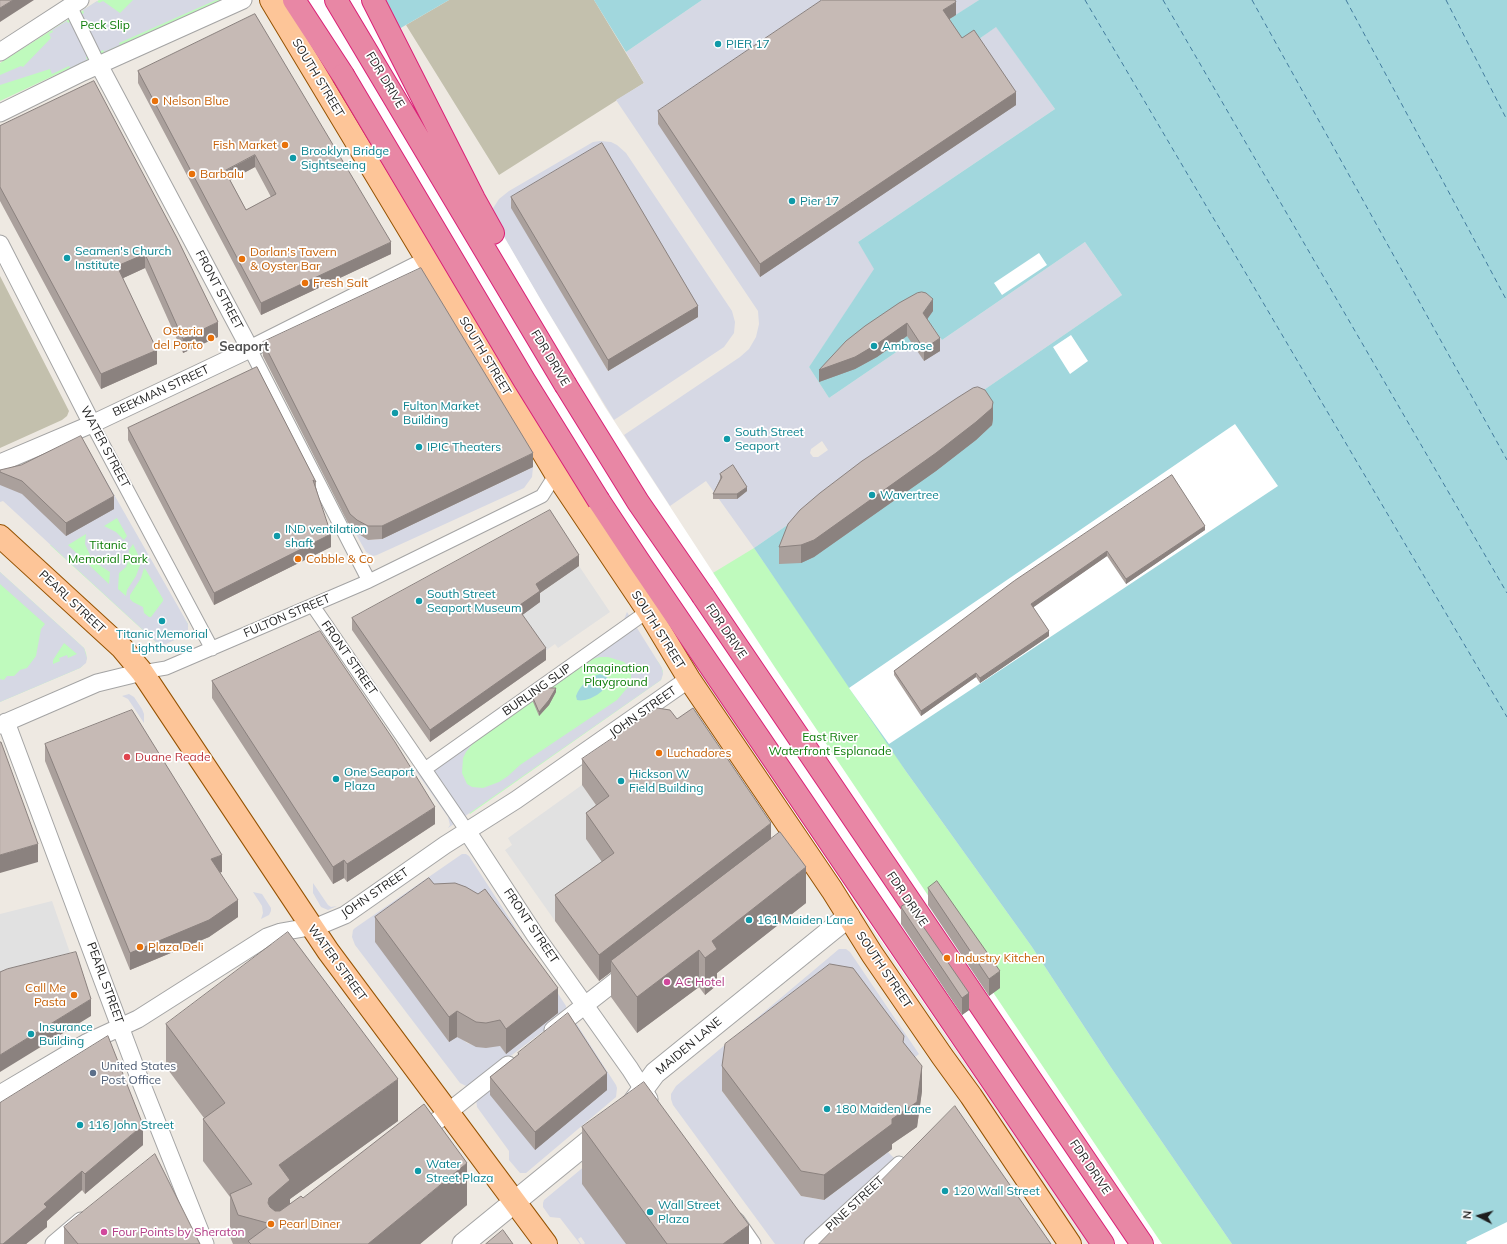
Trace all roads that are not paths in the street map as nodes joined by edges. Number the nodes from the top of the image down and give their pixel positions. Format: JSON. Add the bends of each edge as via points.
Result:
{"nodes":[{"id":1,"x":243,"y":0,"type":"edge"},
{"id":2,"x":271,"y":0,"type":"edge"},
{"id":3,"x":294,"y":0,"type":"edge"},
{"id":4,"x":303,"y":0,"type":"edge"},
{"id":5,"x":336,"y":0,"type":"edge"},
{"id":6,"x":373,"y":0,"type":"edge"},
{"id":7,"x":72,"y":2,"type":"edge"},
{"id":8,"x":0,"y":52,"type":"edge"},
{"id":9,"x":99,"y":65,"type":"junction"},
{"id":10,"x":342,"y":75,"type":"junction"},
{"id":11,"x":0,"y":113,"type":"edge"},
{"id":12,"x":0,"y":244,"type":"edge"},
{"id":13,"x":427,"y":260,"type":"junction"},
{"id":14,"x":250,"y":349,"type":"junction"},
{"id":15,"x":565,"y":384,"type":"junction"},
{"id":16,"x":92,"y":424,"type":"junction"},
{"id":17,"x":0,"y":463,"type":"edge"},
{"id":18,"x":556,"y":474,"type":"junction"},
{"id":19,"x":0,"y":536,"type":"edge"},
{"id":20,"x":369,"y":581,"type":"junction"},
{"id":21,"x":312,"y":606,"type":"junction"},
{"id":22,"x":648,"y":611,"type":"junction"},
{"id":23,"x":212,"y":649,"type":"junction"},
{"id":24,"x":142,"y":672,"type":"junction"},
{"id":25,"x":689,"y":679,"type":"junction"},
{"id":26,"x":3,"y":723,"type":"edge"},
{"id":27,"x":425,"y":769,"type":"junction"},
{"id":28,"x":467,"y":831,"type":"junction"},
{"id":29,"x":848,"y":916,"type":"junction"},
{"id":30,"x":311,"y":927,"type":"junction"},
{"id":31,"x":643,"y":960,"type":"edge"},
{"id":32,"x":585,"y":1004,"type":"junction"},
{"id":33,"x":121,"y":1027,"type":"junction"},
{"id":34,"x":538,"y":1042,"type":"edge"},
{"id":35,"x":520,"y":1056,"type":"edge"},
{"id":36,"x":642,"y":1089,"type":"junction"},
{"id":37,"x":0,"y":1094,"type":"edge"},
{"id":38,"x":657,"y":1112,"type":"edge"},
{"id":39,"x":448,"y":1113,"type":"junction"},
{"id":40,"x":405,"y":1146,"type":"edge"},
{"id":41,"x":900,"y":1163,"type":"edge"},
{"id":42,"x":515,"y":1202,"type":"junction"},
{"id":43,"x":725,"y":1206,"type":"edge"},
{"id":44,"x":94,"y":1209,"type":"edge"},
{"id":45,"x":54,"y":1244,"type":"edge"},
{"id":46,"x":205,"y":1244,"type":"edge"},
{"id":47,"x":463,"y":1244,"type":"edge"},
{"id":48,"x":546,"y":1244,"type":"edge"},
{"id":49,"x":752,"y":1244,"type":"edge"},
{"id":50,"x":811,"y":1244,"type":"edge"},
{"id":51,"x":1070,"y":1244,"type":"edge"},
{"id":52,"x":1103,"y":1244,"type":"edge"},
{"id":53,"x":1142,"y":1244,"type":"edge"}],
"edges":[{"from":1,"to":9,"type":"street"},
{"from":2,"to":13,"type":"main road","name":"SOUTH STREET"},
{"from":3,"to":10,"type":"highway"},
{"from":4,"to":10,"type":"highway"},
{"from":5,"to":15,"type":"highway","name":"FDR DRIVE"},
{"from":6,"to":15,"type":"highway","via":[[474,200],[527,293]]},
{"from":7,"to":8,"type":"street"},
{"from":7,"to":9,"type":"street","name":"FRONT STREET"},
{"from":9,"to":11,"type":"street"},
{"from":9,"to":14,"type":"street","name":"FRONT STREET"},
{"from":10,"to":52,"type":"highway","bridge":true,"via":[[524,380],[612,520]]},
{"from":12,"to":16,"type":"street","name":"WATER STREET"},
{"from":13,"to":14,"type":"street","name":"BEEKMAN STREET"},
{"from":13,"to":18,"type":"main road","name":"SOUTH STREET"},
{"from":14,"to":16,"type":"street","name":"BEEKMAN STREET"},
{"from":14,"to":20,"type":"street","name":"FRONT STREET"},
{"from":15,"to":53,"type":"highway","name":"FDR DRIVE","bridge":true,"via":[[642,508]]},
{"from":16,"to":17,"type":"street","name":"BEEKMAN STREET"},
{"from":16,"to":23,"type":"street","name":"WATER STREET"},
{"from":18,"to":20,"type":"street","name":"FULTON STREET","via":[[542,496]]},
{"from":18,"to":22,"type":"main road","name":"SOUTH STREET"},
{"from":19,"to":24,"type":"main road","name":"PEARL STREET","via":[[122,648]]},
{"from":20,"to":21,"type":"street","name":"FULTON STREET"},
{"from":21,"to":23,"type":"street","name":"FULTON STREET"},
{"from":21,"to":27,"type":"street","name":"FRONT STREET"},
{"from":22,"to":25,"type":"main road","name":"SOUTH STREET"},
{"from":22,"to":27,"type":"street","name":"BURLING SLIP"},
{"from":23,"to":24,"type":"street","name":"FULTON STREET","via":[[166,668]]},
{"from":24,"to":26,"type":"street","name":"FULTON STREET","via":[[97,683]]},
{"from":24,"to":30,"type":"main road","name":"WATER STREET"},
{"from":25,"to":28,"type":"street","name":"JOHN STREET","via":[[516,800]]},
{"from":25,"to":29,"type":"main road","name":"SOUTH STREET","via":[[794,846]]},
{"from":26,"to":33,"type":"street","name":"PEARL STREET"},
{"from":27,"to":28,"type":"street","name":"FRONT STREET"},
{"from":28,"to":30,"type":"street","name":"JOHN STREET","via":[[345,915]]},
{"from":28,"to":32,"type":"street","name":"FRONT STREET","via":[[535,935]]},
{"from":29,"to":36,"type":"street","name":"MAIDEN LANE","via":[[655,1073]]},
{"from":29,"to":51,"type":"main road","name":"SOUTH STREET"},
{"from":30,"to":33,"type":"street","name":"JOHN STREET","via":[[268,937]]},
{"from":30,"to":39,"type":"main road","name":"WATER STREET"},
{"from":31,"to":32,"type":"street"},
{"from":32,"to":34,"type":"street"},
{"from":32,"to":36,"type":"street","name":"FRONT STREET"},
{"from":33,"to":37,"type":"street","name":"JOHN STREET","via":[[86,1043]]},
{"from":33,"to":46,"type":"street","name":"PEARL STREET","via":[[140,1080],[161,1157]]},
{"from":35,"to":39,"type":"street"},
{"from":36,"to":38,"type":"street","name":"FRONT STREET"},
{"from":36,"to":42,"type":"street","name":"MAIDEN LANE","via":[[627,1110]]},
{"from":39,"to":40,"type":"street"},
{"from":39,"to":42,"type":"main road","name":"WATER STREET"},
{"from":41,"to":50,"type":"street","name":"PINE STREET"},
{"from":42,"to":47,"type":"street","name":"MAIDEN LANE"},
{"from":42,"to":48,"type":"main road","name":"WATER STREET"},
{"from":43,"to":49,"type":"street"},
{"from":44,"to":45,"type":"street"}]}
